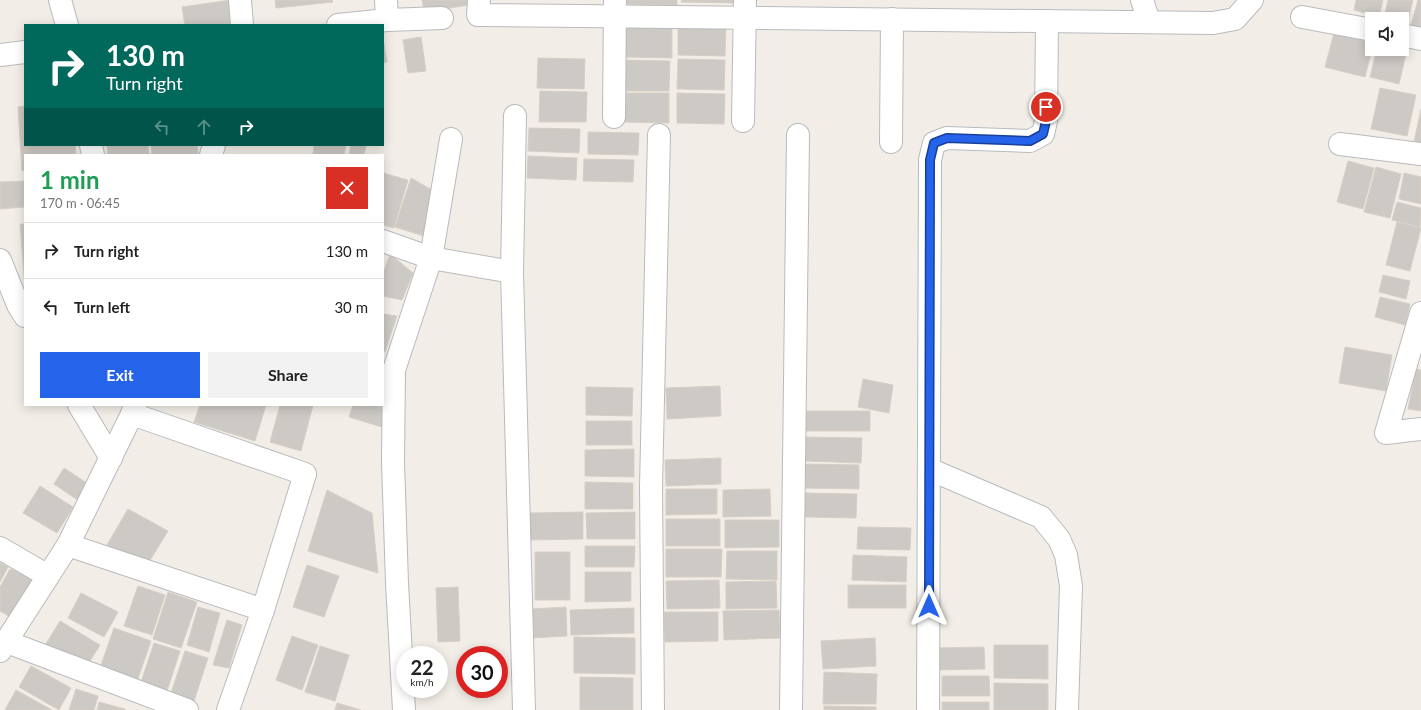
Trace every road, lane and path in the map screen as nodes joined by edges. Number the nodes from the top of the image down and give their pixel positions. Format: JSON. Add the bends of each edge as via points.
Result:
{"nodes":[{"id":1,"x":60,"y":0,"type":"edge"},
{"id":2,"x":240,"y":0,"type":"edge"},
{"id":3,"x":479,"y":0,"type":"edge"},
{"id":4,"x":1142,"y":0,"type":"edge"},
{"id":5,"x":1252,"y":0,"type":"edge"},
{"id":6,"x":615,"y":8,"type":"edge"},
{"id":7,"x":745,"y":9,"type":"edge"},
{"id":8,"x":387,"y":10,"type":"edge"},
{"id":9,"x":1302,"y":17,"type":"dead end"},
{"id":10,"x":442,"y":18,"type":"dead end"},
{"id":11,"x":892,"y":19,"type":"junction"},
{"id":12,"x":1047,"y":21,"type":"junction"},
{"id":13,"x":1149,"y":22,"type":"junction"},
{"id":14,"x":66,"y":24,"type":"edge"},
{"id":15,"x":242,"y":24,"type":"edge"},
{"id":16,"x":341,"y":24,"type":"edge"},
{"id":17,"x":1365,"y":29,"type":"edge"},
{"id":18,"x":1409,"y":36,"type":"edge"},
{"id":19,"x":1421,"y":39,"type":"edge"},
{"id":20,"x":24,"y":52,"type":"edge"},
{"id":21,"x":0,"y":55,"type":"edge"},
{"id":22,"x":515,"y":116,"type":"dead end"},
{"id":23,"x":614,"y":118,"type":"dead end"},
{"id":24,"x":743,"y":120,"type":"dead end"},
{"id":25,"x":659,"y":135,"type":"dead end"},
{"id":26,"x":798,"y":135,"type":"dead end"},
{"id":27,"x":451,"y":139,"type":"dead end"},
{"id":28,"x":891,"y":142,"type":"dead end"},
{"id":29,"x":1340,"y":144,"type":"dead end"},
{"id":30,"x":1421,"y":154,"type":"edge"},
{"id":31,"x":384,"y":241,"type":"edge"},
{"id":32,"x":431,"y":258,"type":"junction"},
{"id":33,"x":0,"y":260,"type":"edge"},
{"id":34,"x":512,"y":272,"type":"junction"},
{"id":35,"x":1421,"y":313,"type":"edge"},
{"id":36,"x":24,"y":314,"type":"edge"},
{"id":37,"x":388,"y":368,"type":"edge"},
{"id":38,"x":80,"y":406,"type":"edge"},
{"id":39,"x":133,"y":410,"type":"edge"},
{"id":40,"x":1421,"y":429,"type":"edge"},
{"id":41,"x":111,"y":458,"type":"junction"},
{"id":42,"x":929,"y":468,"type":"junction"},
{"id":43,"x":68,"y":545,"type":"junction"},
{"id":44,"x":0,"y":548,"type":"edge"},
{"id":45,"x":48,"y":576,"type":"junction"},
{"id":46,"x":263,"y":610,"type":"junction"},
{"id":47,"x":4,"y":647,"type":"edge"},
{"id":48,"x":187,"y":710,"type":"edge"},
{"id":49,"x":228,"y":710,"type":"edge"},
{"id":50,"x":404,"y":710,"type":"edge"},
{"id":51,"x":524,"y":710,"type":"edge"},
{"id":52,"x":654,"y":710,"type":"edge"},
{"id":53,"x":791,"y":710,"type":"edge"},
{"id":54,"x":928,"y":710,"type":"edge"},
{"id":55,"x":1067,"y":710,"type":"edge"}],
"edges":[{"from":1,"to":14,"type":"street"},
{"from":2,"to":15,"type":"street"},
{"from":3,"to":6,"type":"street","via":[[478,14]]},
{"from":4,"to":13,"type":"street"},
{"from":5,"to":13,"type":"street","via":[[1235,19],[1212,23]]},
{"from":6,"to":7,"type":"street"},
{"from":6,"to":23,"type":"street"},
{"from":7,"to":11,"type":"street"},
{"from":7,"to":24,"type":"street"},
{"from":8,"to":10,"type":"street"},
{"from":8,"to":16,"type":"street"},
{"from":9,"to":17,"type":"street"},
{"from":11,"to":12,"type":"street"},
{"from":11,"to":28,"type":"street"},
{"from":12,"to":13,"type":"street"},
{"from":12,"to":42,"type":"street","via":[[1046,121],[1043,134],[1030,141],[947,138],[934,143],[930,160]]},
{"from":18,"to":19,"type":"street"},
{"from":20,"to":21,"type":"street"},
{"from":22,"to":34,"type":"street"},
{"from":25,"to":52,"type":"street","via":[[651,487]]},
{"from":26,"to":53,"type":"street"},
{"from":27,"to":32,"type":"street"},
{"from":29,"to":30,"type":"street"},
{"from":31,"to":32,"type":"street"},
{"from":32,"to":34,"type":"street"},
{"from":32,"to":37,"type":"street"},
{"from":33,"to":36,"type":"street"},
{"from":34,"to":51,"type":"street"},
{"from":35,"to":40,"type":"street","via":[[1386,434]]},
{"from":37,"to":50,"type":"street"},
{"from":38,"to":41,"type":"street"},
{"from":39,"to":41,"type":"street"},
{"from":39,"to":46,"type":"street","via":[[305,474]]},
{"from":41,"to":43,"type":"street"},
{"from":42,"to":54,"type":"street"},
{"from":42,"to":55,"type":"street","via":[[1041,518],[1059,538],[1066,555],[1071,586]]},
{"from":43,"to":45,"type":"street"},
{"from":43,"to":46,"type":"street"},
{"from":44,"to":45,"type":"street"},
{"from":45,"to":47,"type":"street"},
{"from":46,"to":49,"type":"street"},
{"from":47,"to":48,"type":"street"}]}
